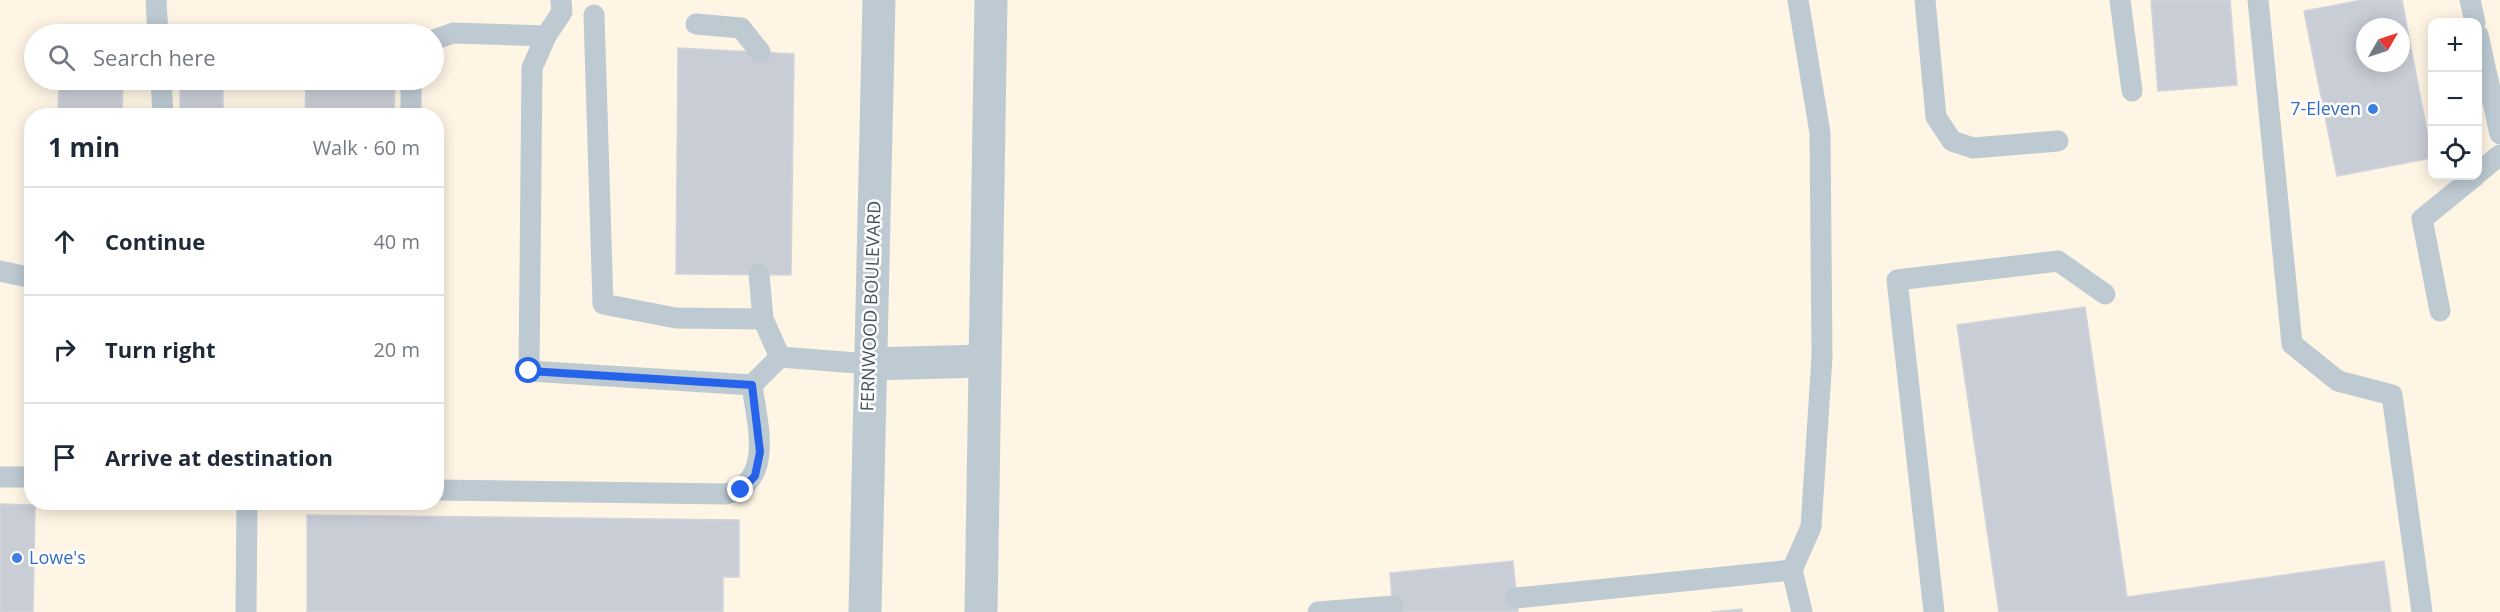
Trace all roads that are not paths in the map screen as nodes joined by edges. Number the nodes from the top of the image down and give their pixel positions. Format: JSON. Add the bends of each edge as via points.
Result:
{"nodes":[{"id":1,"x":156,"y":0,"type":"edge"},
{"id":2,"x":879,"y":0,"type":"edge"},
{"id":3,"x":991,"y":0,"type":"edge"},
{"id":4,"x":1798,"y":0,"type":"edge"},
{"id":5,"x":1925,"y":0,"type":"edge"},
{"id":6,"x":2120,"y":0,"type":"edge"},
{"id":7,"x":2258,"y":0,"type":"edge"},
{"id":8,"x":2469,"y":0,"type":"edge"},
{"id":9,"x":561,"y":6,"type":"edge"},
{"id":10,"x":2474,"y":18,"type":"edge"},
{"id":11,"x":157,"y":24,"type":"edge"},
{"id":12,"x":696,"y":24,"type":"dead end"},
{"id":13,"x":444,"y":36,"type":"edge"},
{"id":14,"x":546,"y":36,"type":"junction"},
{"id":15,"x":760,"y":52,"type":"dead end"},
{"id":16,"x":2482,"y":53,"type":"edge"},
{"id":17,"x":162,"y":90,"type":"edge"},
{"id":18,"x":411,"y":90,"type":"edge"},
{"id":19,"x":2132,"y":91,"type":"dead end"},
{"id":20,"x":163,"y":108,"type":"edge"},
{"id":21,"x":411,"y":108,"type":"edge"},
{"id":22,"x":2500,"y":134,"type":"edge"},
{"id":23,"x":2058,"y":141,"type":"dead end"},
{"id":24,"x":2500,"y":155,"type":"edge"},
{"id":25,"x":2482,"y":169,"type":"edge"},
{"id":26,"x":2469,"y":180,"type":"edge"},
{"id":27,"x":0,"y":271,"type":"edge"},
{"id":28,"x":759,"y":274,"type":"dead end"},
{"id":29,"x":24,"y":276,"type":"edge"},
{"id":30,"x":2105,"y":294,"type":"dead end"},
{"id":31,"x":2440,"y":311,"type":"dead end"},
{"id":32,"x":763,"y":319,"type":"junction"},
{"id":33,"x":780,"y":357,"type":"junction"},
{"id":34,"x":985,"y":361,"type":"junction"},
{"id":35,"x":869,"y":364,"type":"junction"},
{"id":36,"x":752,"y":385,"type":"junction"},
{"id":37,"x":0,"y":477,"type":"edge"},
{"id":38,"x":24,"y":477,"type":"edge"},
{"id":39,"x":444,"y":490,"type":"edge"},
{"id":40,"x":247,"y":510,"type":"edge"},
{"id":41,"x":1792,"y":570,"type":"junction"},
{"id":42,"x":1516,"y":598,"type":"dead end"},
{"id":43,"x":1393,"y":606,"type":"dead end"},
{"id":44,"x":246,"y":612,"type":"edge"},
{"id":45,"x":865,"y":612,"type":"edge"},
{"id":46,"x":981,"y":612,"type":"edge"},
{"id":47,"x":1318,"y":612,"type":"edge"},
{"id":48,"x":1802,"y":612,"type":"edge"},
{"id":49,"x":1934,"y":612,"type":"edge"},
{"id":50,"x":2422,"y":612,"type":"edge"}],
"edges":[{"from":1,"to":11,"type":"lane"},
{"from":2,"to":35,"type":"street","name":"FERNWOOD BOULEVARD"},
{"from":3,"to":34,"type":"street"},
{"from":4,"to":41,"type":"lane","via":[[1820,133],[1822,357],[1811,527]]},
{"from":5,"to":23,"type":"lane","via":[[1936,117],[1952,141],[1973,148]]},
{"from":6,"to":19,"type":"lane"},
{"from":7,"to":50,"type":"lane","via":[[2292,345],[2338,381],[2392,395]]},
{"from":8,"to":10,"type":"lane"},
{"from":9,"to":14,"type":"lane"},
{"from":9,"to":32,"type":"lane","via":[[598,16],[603,304],[676,318]]},
{"from":12,"to":15,"type":"lane","via":[[741,28]]},
{"from":13,"to":14,"type":"lane","via":[[453,33]]},
{"from":14,"to":36,"type":"lane","via":[[532,68],[529,371]]},
{"from":16,"to":22,"type":"lane"},
{"from":17,"to":20,"type":"lane"},
{"from":18,"to":21,"type":"lane"},
{"from":24,"to":25,"type":"lane"},
{"from":26,"to":31,"type":"lane","via":[[2422,219]]},
{"from":27,"to":29,"type":"lane"},
{"from":28,"to":32,"type":"lane"},
{"from":30,"to":49,"type":"lane","via":[[2058,261],[1897,280]]},
{"from":32,"to":33,"type":"lane"},
{"from":33,"to":35,"type":"lane"},
{"from":33,"to":36,"type":"lane"},
{"from":34,"to":35,"type":"street"},
{"from":34,"to":46,"type":"street"},
{"from":35,"to":45,"type":"street","name":"FERNWOOD BOULEVARD"},
{"from":36,"to":39,"type":"lane","via":[[760,452],[755,476],[741,490],[726,494]]},
{"from":37,"to":38,"type":"lane"},
{"from":40,"to":44,"type":"lane"},
{"from":41,"to":42,"type":"lane"},
{"from":41,"to":48,"type":"lane"},
{"from":43,"to":47,"type":"lane"}]}
